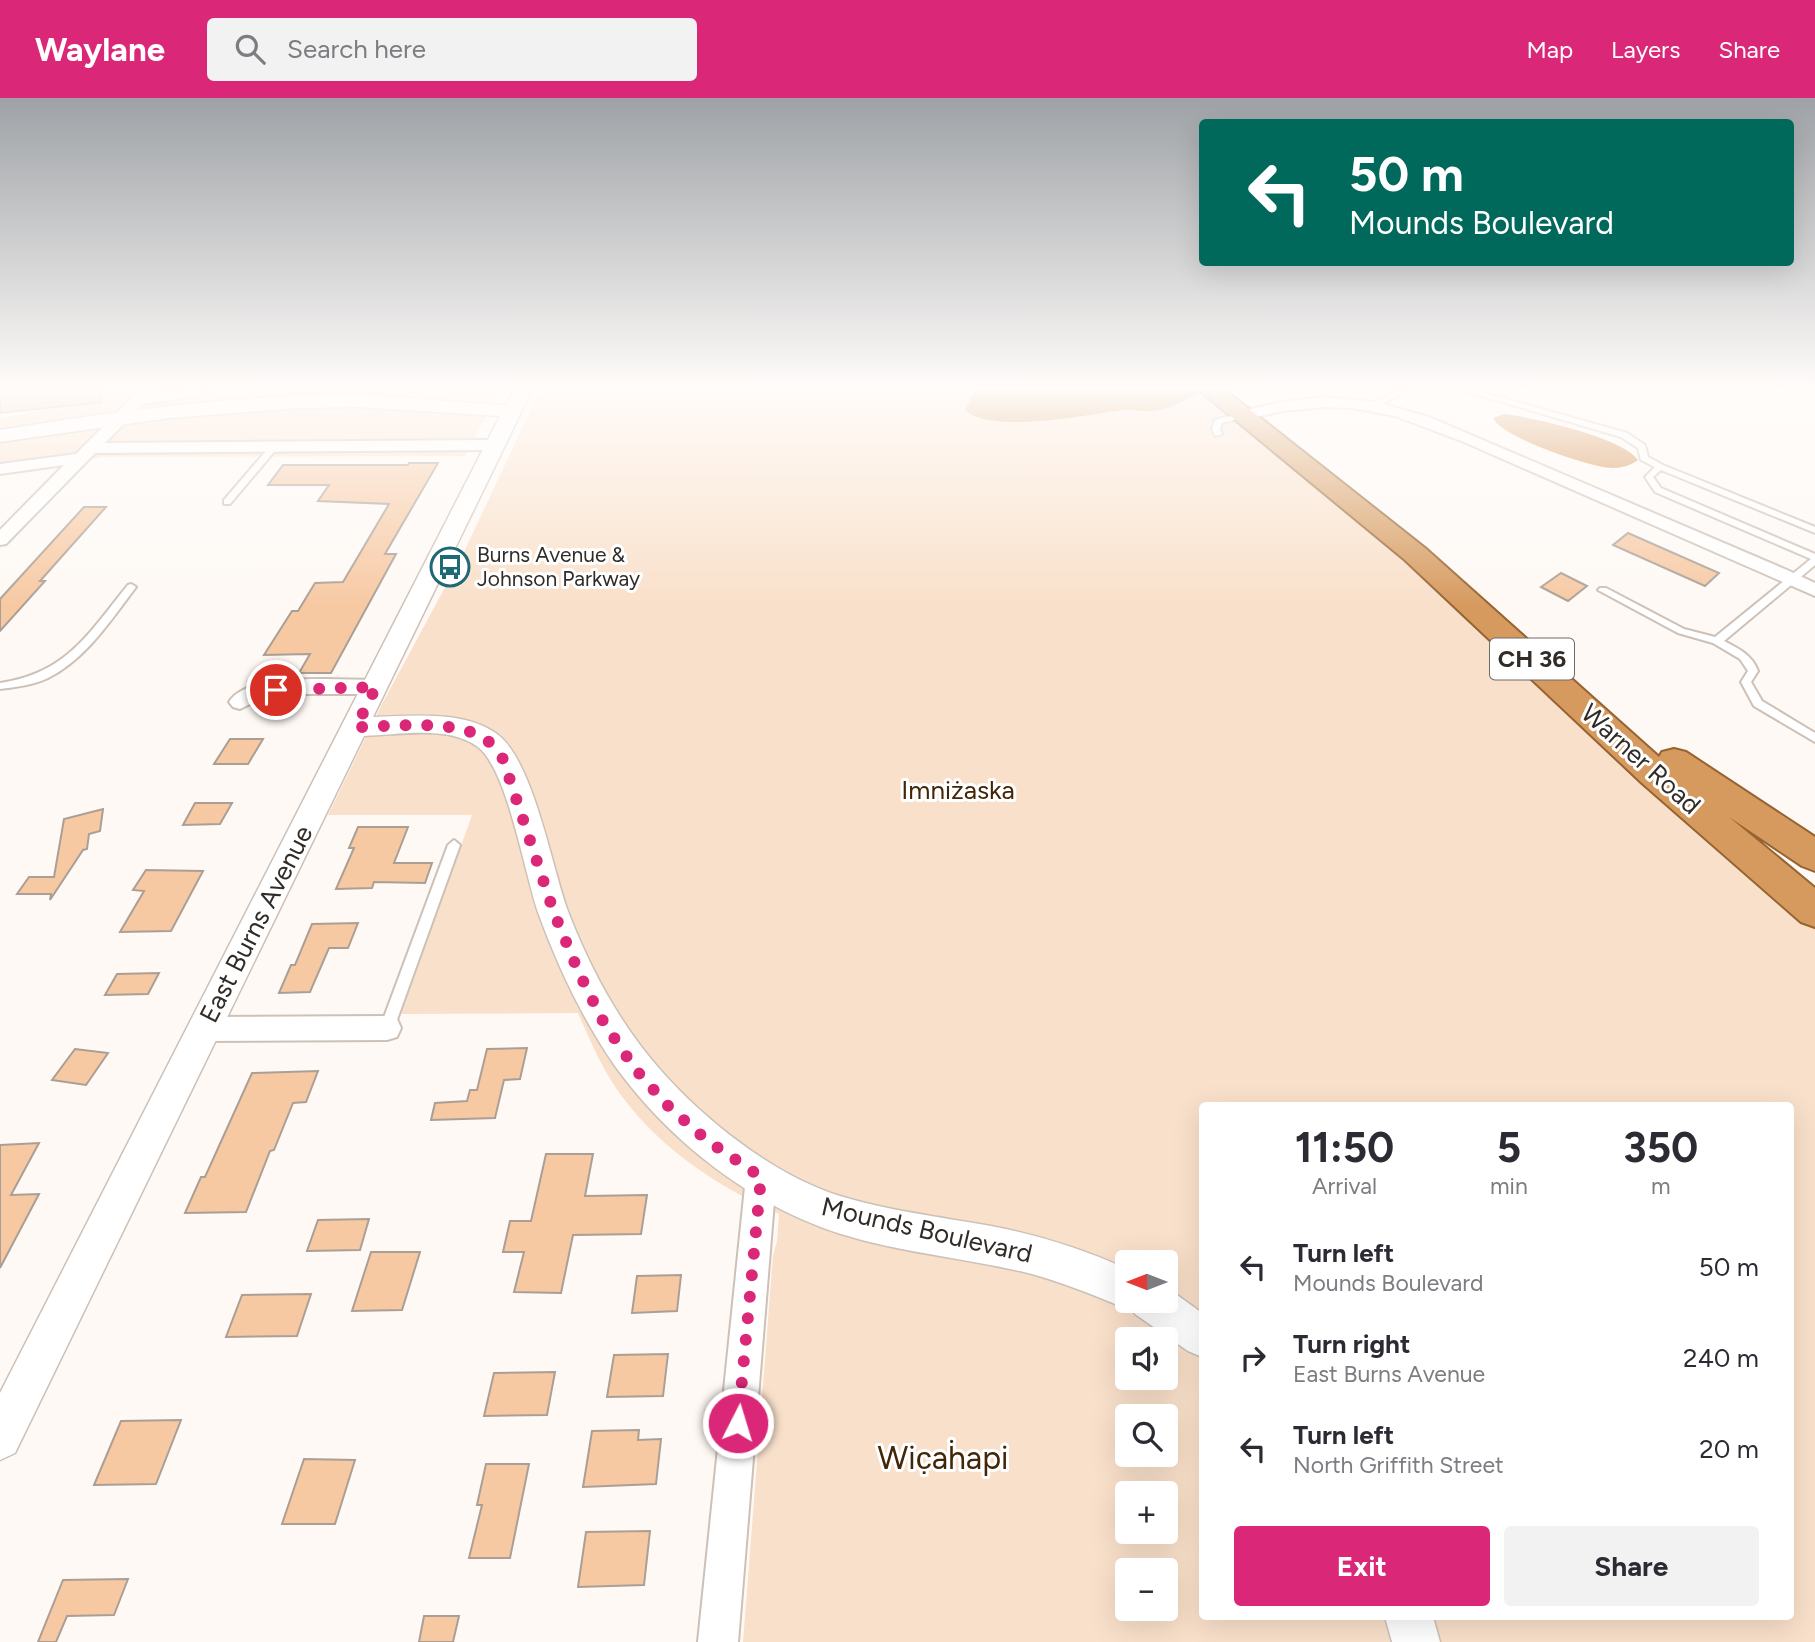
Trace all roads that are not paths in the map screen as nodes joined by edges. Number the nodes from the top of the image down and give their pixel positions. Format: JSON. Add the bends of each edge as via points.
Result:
{"nodes":[{"id":1,"x":38,"y":462,"type":"edge"},
{"id":2,"x":78,"y":462,"type":"edge"},
{"id":3,"x":261,"y":462,"type":"edge"},
{"id":4,"x":487,"y":462,"type":"edge"},
{"id":5,"x":1302,"y":462,"type":"edge"},
{"id":6,"x":1314,"y":462,"type":"edge"},
{"id":7,"x":1521,"y":462,"type":"edge"},
{"id":8,"x":1651,"y":462,"type":"edge"},
{"id":9,"x":1660,"y":467,"type":"junction"},
{"id":10,"x":0,"y":469,"type":"edge"},
{"id":11,"x":227,"y":502,"type":"dead end"},
{"id":12,"x":1815,"y":530,"type":"edge"},
{"id":13,"x":0,"y":540,"type":"edge"},
{"id":14,"x":1815,"y":559,"type":"edge"},
{"id":15,"x":1793,"y":580,"type":"junction"},
{"id":16,"x":131,"y":587,"type":"dead end"},
{"id":17,"x":1603,"y":590,"type":"dead end"},
{"id":18,"x":1815,"y":590,"type":"edge"},
{"id":19,"x":1717,"y":641,"type":"junction"},
{"id":20,"x":0,"y":686,"type":"edge"},
{"id":21,"x":376,"y":687,"type":"junction"},
{"id":22,"x":240,"y":702,"type":"dead end"},
{"id":23,"x":356,"y":727,"type":"junction"},
{"id":24,"x":1815,"y":738,"type":"edge"},
{"id":25,"x":1674,"y":761,"type":"junction"},
{"id":26,"x":454,"y":845,"type":"dead end"},
{"id":27,"x":1815,"y":856,"type":"edge"},
{"id":28,"x":1815,"y":876,"type":"edge"},
{"id":29,"x":1815,"y":911,"type":"edge"},
{"id":30,"x":387,"y":1028,"type":"joint"},
{"id":31,"x":203,"y":1029,"type":"junction"},
{"id":32,"x":761,"y":1177,"type":"junction"},
{"id":33,"x":1115,"y":1284,"type":"edge"},
{"id":34,"x":1168,"y":1313,"type":"edge"},
{"id":35,"x":1199,"y":1335,"type":"edge"},
{"id":36,"x":0,"y":1438,"type":"edge"},
{"id":37,"x":1410,"y":1620,"type":"edge"},
{"id":38,"x":718,"y":1642,"type":"edge"},
{"id":39,"x":1416,"y":1642,"type":"edge"}],
"edges":[{"from":1,"to":10,"type":"street"},
{"from":2,"to":13,"type":"street"},
{"from":3,"to":11,"type":"lane"},
{"from":4,"to":21,"type":"street","name":"East Burns Avenue"},
{"from":5,"to":29,"type":"highway","name":"Warner Road","number":"CH 36","via":[[1415,554],[1655,774]]},
{"from":6,"to":25,"type":"highway","name":"Warner Road","number":"CH 36","via":[[1420,533]]},
{"from":7,"to":15,"type":"street"},
{"from":8,"to":9,"type":"lane"},
{"from":9,"to":12,"type":"lane"},
{"from":9,"to":14,"type":"lane","via":[[1649,477],[1658,490]]},
{"from":14,"to":15,"type":"lane"},
{"from":15,"to":18,"type":"street"},
{"from":15,"to":19,"type":"lane"},
{"from":16,"to":20,"type":"lane","via":[[58,670],[29,683]]},
{"from":17,"to":19,"type":"lane","via":[[1681,631]]},
{"from":19,"to":24,"type":"lane","via":[[1751,665],[1753,671],[1746,682],[1758,704]]},
{"from":21,"to":22,"type":"street","via":[[276,690],[246,696]]},
{"from":21,"to":23,"type":"street","name":"East Burns Avenue"},
{"from":23,"to":31,"type":"street","name":"East Burns Avenue"},
{"from":23,"to":32,"type":"street","name":"Mounds Boulevard","via":[[457,728],[488,741],[510,774],[554,913],[604,1023],[669,1107]]},
{"from":25,"to":27,"type":"highway"},
{"from":25,"to":28,"type":"highway","name":"Warner Road","number":"CH 36"},
{"from":26,"to":30,"type":"lane"},
{"from":30,"to":31,"type":"street"},
{"from":31,"to":36,"type":"street","name":"East Burns Avenue"},
{"from":32,"to":33,"type":"street","name":"Mounds Boulevard","via":[[817,1207],[855,1219],[1047,1257]]},
{"from":32,"to":38,"type":"street"},
{"from":34,"to":35,"type":"street"},
{"from":37,"to":39,"type":"street"}]}
